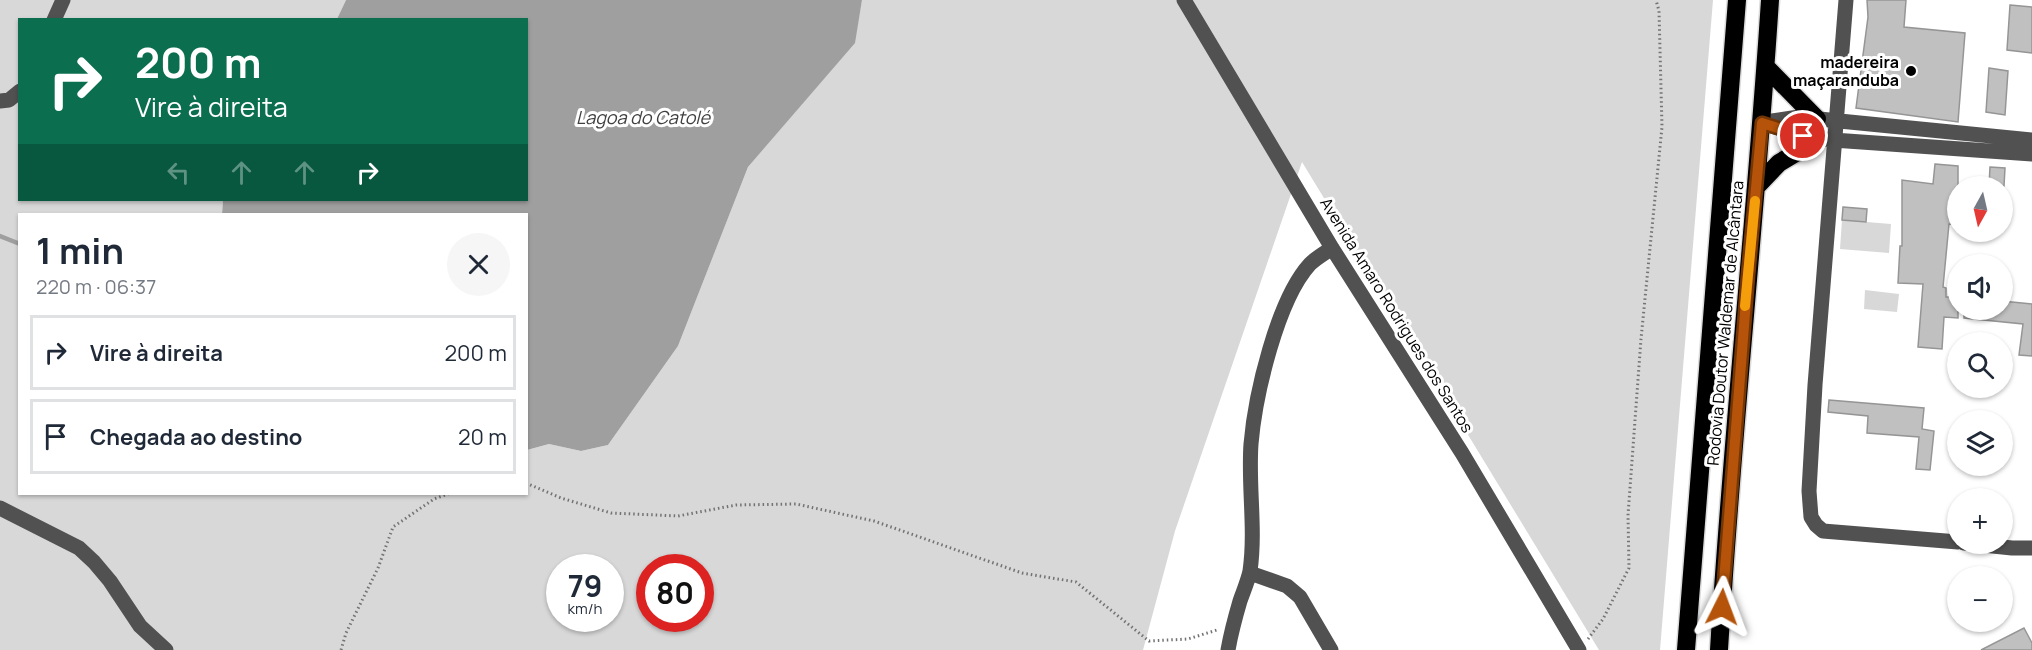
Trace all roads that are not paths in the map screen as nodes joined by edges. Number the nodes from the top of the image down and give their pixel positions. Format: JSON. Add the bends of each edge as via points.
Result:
{"nodes":[{"id":1,"x":63,"y":0,"type":"edge"},
{"id":2,"x":1184,"y":0,"type":"edge"},
{"id":3,"x":1737,"y":0,"type":"edge"},
{"id":4,"x":1770,"y":0,"type":"edge"},
{"id":5,"x":1846,"y":0,"type":"edge"},
{"id":6,"x":55,"y":18,"type":"edge"},
{"id":7,"x":1766,"y":67,"type":"junction"},
{"id":8,"x":18,"y":93,"type":"edge"},
{"id":9,"x":0,"y":101,"type":"edge"},
{"id":10,"x":1826,"y":119,"type":"junction"},
{"id":11,"x":1762,"y":123,"type":"junction"},
{"id":12,"x":1826,"y":139,"type":"junction"},
{"id":13,"x":2032,"y":140,"type":"edge"},
{"id":14,"x":2032,"y":154,"type":"edge"},
{"id":15,"x":1756,"y":186,"type":"junction"},
{"id":16,"x":1332,"y":248,"type":"junction"},
{"id":17,"x":0,"y":508,"type":"edge"},
{"id":18,"x":1947,"y":541,"type":"edge"},
{"id":19,"x":2013,"y":548,"type":"edge"},
{"id":20,"x":2032,"y":548,"type":"edge"},
{"id":21,"x":1250,"y":573,"type":"junction"},
{"id":22,"x":1583,"y":646,"type":"edge"},
{"id":23,"x":166,"y":650,"type":"edge"},
{"id":24,"x":1228,"y":650,"type":"edge"},
{"id":25,"x":1331,"y":650,"type":"edge"},
{"id":26,"x":1686,"y":650,"type":"edge"},
{"id":27,"x":1719,"y":650,"type":"edge"}],
"edges":[{"from":1,"to":6,"type":"street"},
{"from":2,"to":16,"type":"street","name":"Avenida Amaro Rodrigues dos Santos"},
{"from":3,"to":26,"type":"highway","name":"Rodovia Doutor Waldemar de Alcântara"},
{"from":4,"to":7,"type":"highway","name":"Rodovia Doutor Waldemar de Alcântara"},
{"from":5,"to":10,"type":"street"},
{"from":7,"to":10,"type":"highway"},
{"from":7,"to":11,"type":"highway","name":"Rodovia Doutor Waldemar de Alcântara"},
{"from":8,"to":9,"type":"street"},
{"from":10,"to":11,"type":"street","via":[[1799,117]]},
{"from":10,"to":12,"type":"street"},
{"from":10,"to":13,"type":"street"},
{"from":11,"to":12,"type":"street"},
{"from":11,"to":15,"type":"highway","name":"Rodovia Doutor Waldemar de Alcântara"},
{"from":12,"to":14,"type":"street"},
{"from":12,"to":15,"type":"highway","via":[[1779,163]]},
{"from":12,"to":18,"type":"street","via":[[1809,491],[1811,517],[1823,531]]},
{"from":15,"to":27,"type":"highway","name":"Rodovia Doutor Waldemar de Alcântara"},
{"from":16,"to":21,"type":"street","via":[[1301,276],[1271,348],[1251,445]]},
{"from":16,"to":22,"type":"street","name":"Avenida Amaro Rodrigues dos Santos"},
{"from":17,"to":23,"type":"street","via":[[79,548],[110,581],[140,626]]},
{"from":19,"to":20,"type":"street"},
{"from":21,"to":24,"type":"street","via":[[1232,624]]},
{"from":21,"to":25,"type":"street","via":[[1287,586],[1300,597]]}]}
